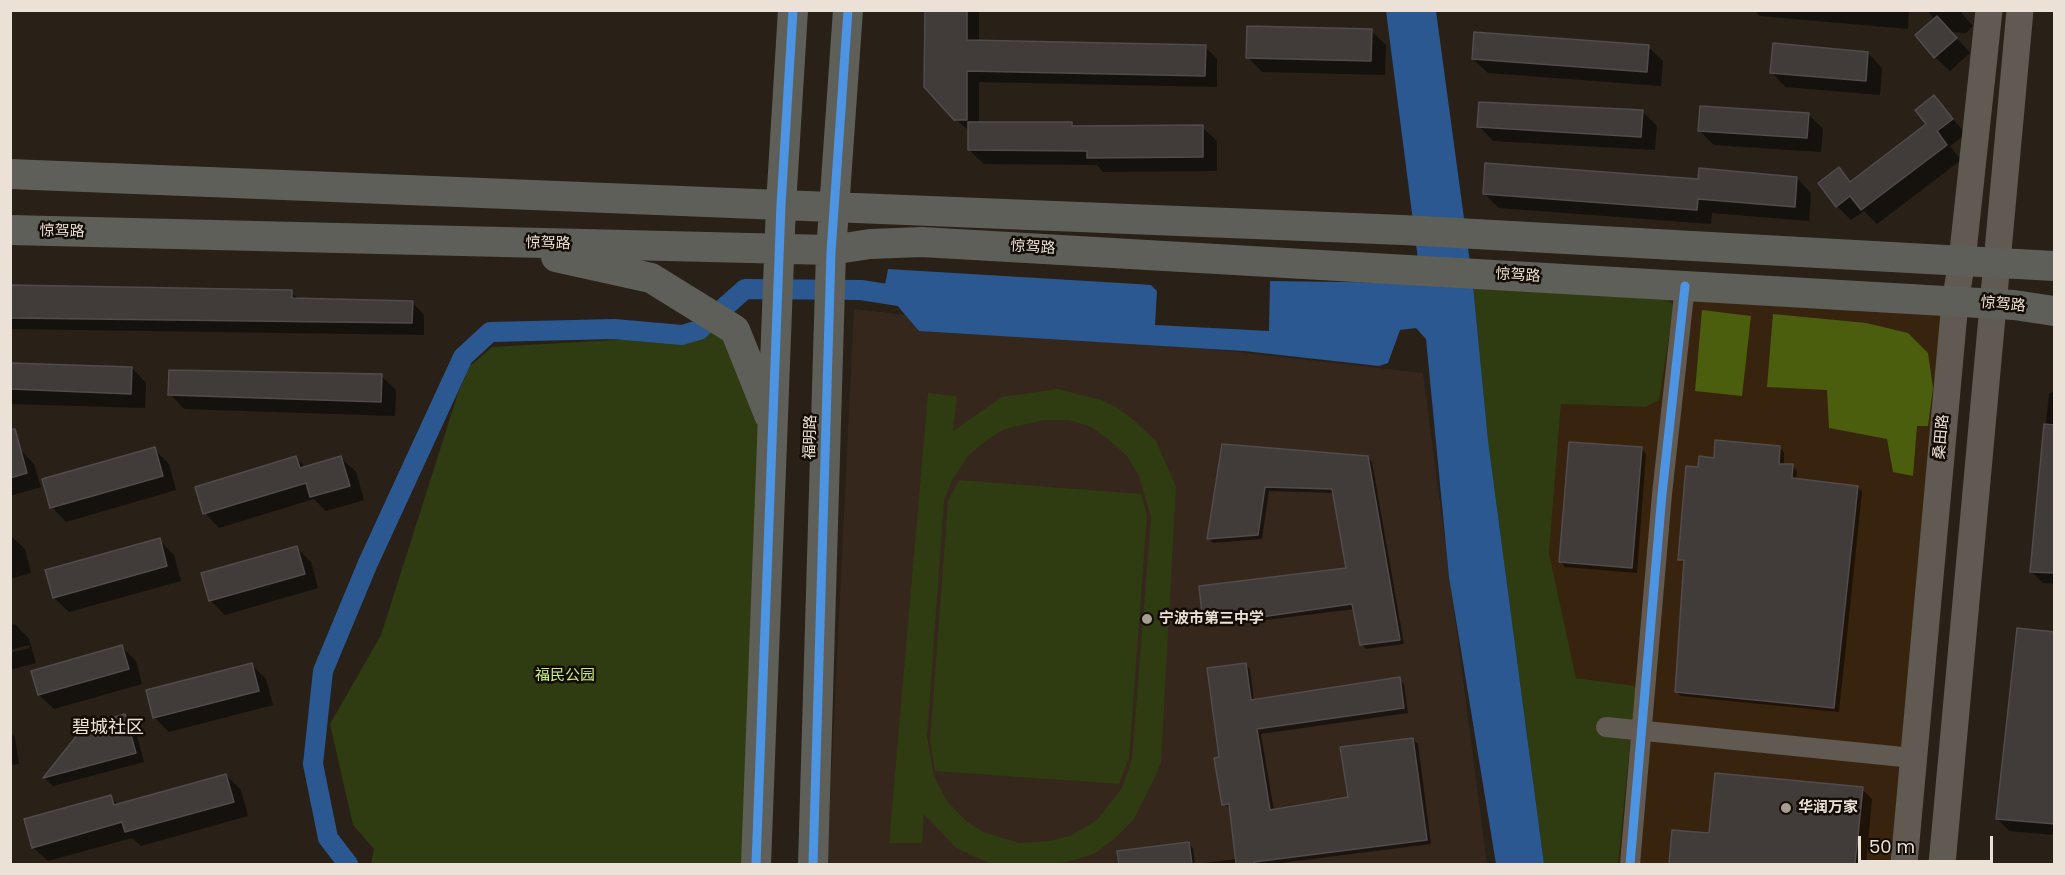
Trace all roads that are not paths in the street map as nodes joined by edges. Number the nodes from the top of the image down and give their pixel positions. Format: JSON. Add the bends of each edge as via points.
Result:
{"nodes":[{"id":1,"x":793,"y":10,"type":"edge"},
{"id":2,"x":848,"y":10,"type":"edge"},
{"id":3,"x":1989,"y":10,"type":"edge"},
{"id":4,"x":2020,"y":10,"type":"edge"},
{"id":5,"x":10,"y":174,"type":"edge"},
{"id":6,"x":781,"y":205,"type":"junction"},
{"id":7,"x":834,"y":207,"type":"junction"},
{"id":8,"x":10,"y":230,"type":"edge"},
{"id":9,"x":489,"y":242,"type":"junction"},
{"id":10,"x":780,"y":250,"type":"junction"},
{"id":11,"x":831,"y":251,"type":"junction"},
{"id":12,"x":1962,"y":261,"type":"junction"},
{"id":13,"x":1996,"y":263,"type":"junction"},
{"id":14,"x":2055,"y":266,"type":"edge"},
{"id":15,"x":1685,"y":286,"type":"junction"},
{"id":16,"x":1955,"y":302,"type":"junction"},
{"id":17,"x":1992,"y":304,"type":"junction"},
{"id":18,"x":2055,"y":311,"type":"edge"},
{"id":19,"x":773,"y":426,"type":"junction"},
{"id":20,"x":1606,"y":727,"type":"dead end"},
{"id":21,"x":1642,"y":730,"type":"junction"},
{"id":22,"x":1913,"y":758,"type":"junction"},
{"id":23,"x":756,"y":864,"type":"edge"},
{"id":24,"x":813,"y":864,"type":"edge"},
{"id":25,"x":1630,"y":864,"type":"edge"},
{"id":26,"x":1904,"y":864,"type":"edge"},
{"id":27,"x":1942,"y":864,"type":"edge"}],
"edges":[{"from":1,"to":6,"type":"main road"},
{"from":2,"to":7,"type":"main road","name":"福明路"},
{"from":3,"to":12,"type":"main road","name":"桑田路"},
{"from":4,"to":13,"type":"main road"},
{"from":5,"to":6,"type":"main road"},
{"from":6,"to":7,"type":"main road"},
{"from":6,"to":10,"type":"main road"},
{"from":7,"to":11,"type":"main road","name":"福明路"},
{"from":7,"to":12,"type":"main road","via":[[1403,231]]},
{"from":8,"to":9,"type":"main road","name":"惊驾路"},
{"from":9,"to":10,"type":"main road","name":"惊驾路"},
{"from":9,"to":19,"type":"main road","via":[[651,278],[725,323],[735,330]]},
{"from":10,"to":11,"type":"main road","name":"惊驾路"},
{"from":10,"to":19,"type":"main road"},
{"from":11,"to":15,"type":"main road","name":"惊驾路","via":[[870,244],[922,242]]},
{"from":11,"to":24,"type":"main road","name":"福明路"},
{"from":12,"to":13,"type":"main road"},
{"from":12,"to":16,"type":"main road","name":"桑田路"},
{"from":13,"to":14,"type":"main road"},
{"from":13,"to":17,"type":"main road"},
{"from":15,"to":16,"type":"main road","name":"惊驾路"},
{"from":15,"to":21,"type":"street"},
{"from":16,"to":17,"type":"main road","name":"惊驾路"},
{"from":16,"to":22,"type":"main road","name":"桑田路"},
{"from":17,"to":18,"type":"main road","name":"惊驾路"},
{"from":17,"to":27,"type":"main road"},
{"from":19,"to":23,"type":"main road"},
{"from":20,"to":21,"type":"street"},
{"from":21,"to":22,"type":"street"},
{"from":21,"to":25,"type":"street"},
{"from":22,"to":26,"type":"main road","name":"桑田路"}]}
